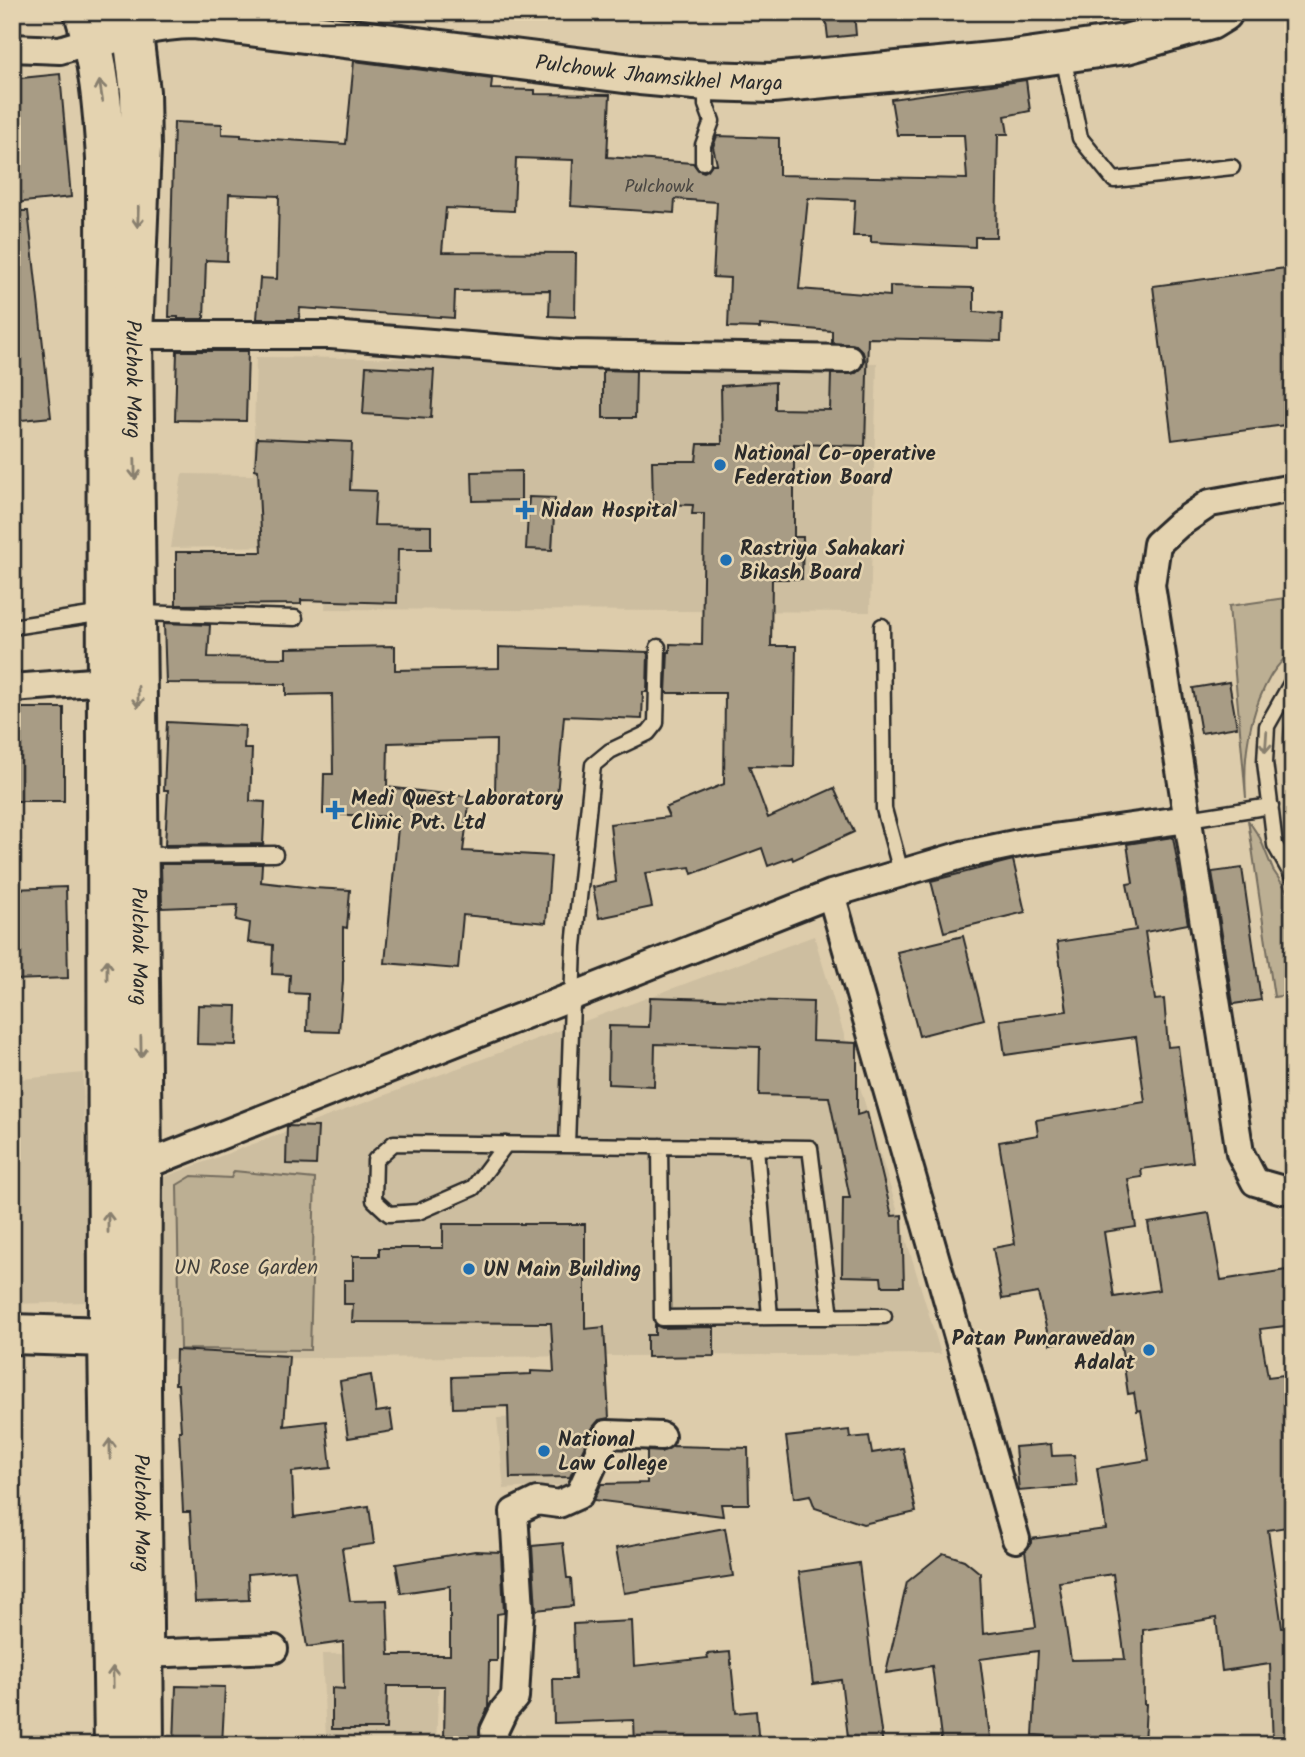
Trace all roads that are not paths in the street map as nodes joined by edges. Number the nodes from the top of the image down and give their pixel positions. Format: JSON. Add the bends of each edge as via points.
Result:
{"nodes":[{"id":1,"x":1223,"y":12,"type":"edge"},
{"id":2,"x":129,"y":19,"type":"edge"},
{"id":3,"x":88,"y":26,"type":"edge"},
{"id":4,"x":12,"y":48,"type":"edge"},
{"id":5,"x":1063,"y":54,"type":"junction"},
{"id":6,"x":706,"y":81,"type":"junction"},
{"id":7,"x":123,"y":154,"type":"junction"},
{"id":8,"x":703,"y":162,"type":"dead end"},
{"id":9,"x":1232,"y":167,"type":"dead end"},
{"id":10,"x":133,"y":335,"type":"junction"},
{"id":11,"x":849,"y":359,"type":"dead end"},
{"id":12,"x":1293,"y":488,"type":"edge"},
{"id":13,"x":122,"y":613,"type":"junction"},
{"id":14,"x":295,"y":618,"type":"dead end"},
{"id":15,"x":882,"y":626,"type":"dead end"},
{"id":16,"x":12,"y":627,"type":"edge"},
{"id":17,"x":658,"y":647,"type":"dead end"},
{"id":18,"x":1293,"y":680,"type":"edge"},
{"id":19,"x":105,"y":681,"type":"junction"},
{"id":20,"x":12,"y":688,"type":"edge"},
{"id":21,"x":1271,"y":806,"type":"junction"},
{"id":22,"x":1188,"y":819,"type":"junction"},
{"id":23,"x":275,"y":854,"type":"dead end"},
{"id":24,"x":138,"y":855,"type":"junction"},
{"id":25,"x":901,"y":872,"type":"junction"},
{"id":26,"x":1293,"y":877,"type":"edge"},
{"id":27,"x":831,"y":894,"type":"junction"},
{"id":28,"x":571,"y":996,"type":"junction"},
{"id":29,"x":506,"y":1144,"type":"junction"},
{"id":30,"x":567,"y":1145,"type":"junction"},
{"id":31,"x":660,"y":1146,"type":"junction"},
{"id":32,"x":756,"y":1147,"type":"junction"},
{"id":33,"x":125,"y":1173,"type":"junction"},
{"id":34,"x":1293,"y":1189,"type":"edge"},
{"id":35,"x":884,"y":1316,"type":"dead end"},
{"id":36,"x":770,"y":1317,"type":"junction"},
{"id":37,"x":831,"y":1317,"type":"junction"},
{"id":38,"x":12,"y":1334,"type":"edge"},
{"id":39,"x":108,"y":1337,"type":"junction"},
{"id":40,"x":661,"y":1436,"type":"dead end"},
{"id":41,"x":1016,"y":1539,"type":"dead end"},
{"id":42,"x":274,"y":1649,"type":"dead end"},
{"id":43,"x":142,"y":1654,"type":"junction"},
{"id":44,"x":114,"y":1745,"type":"edge"},
{"id":45,"x":144,"y":1745,"type":"edge"},
{"id":46,"x":495,"y":1745,"type":"edge"}],
"edges":[{"from":1,"to":5,"type":"main road","name":"Pulchowk Jhamsikhel Marga","via":[[1169,34]]},
{"from":2,"to":3,"type":"main road","name":"Pulchowk Jhamsikhel Marga"},
{"from":2,"to":6,"type":"main road","name":"Pulchowk Jhamsikhel Marga","via":[[193,19]]},
{"from":2,"to":7,"type":"main road","via":[[140,92]]},
{"from":3,"to":4,"type":"street","via":[[60,50]]},
{"from":7,"to":3,"type":"main road","one_way":true,"via":[[103,107]]},
{"from":5,"to":6,"type":"main road","name":"Pulchowk Jhamsikhel Marga","via":[[772,83]]},
{"from":5,"to":9,"type":"lane","via":[[1080,138],[1114,180]]},
{"from":6,"to":8,"type":"lane","via":[[706,105],[712,121],[703,145]]},
{"from":7,"to":10,"type":"main road","name":"Pulchok Marg","one_way":true},
{"from":7,"to":13,"type":"main road","name":"Pulchok Marg"},
{"from":10,"to":11,"type":"street","via":[[331,335],[572,354]]},
{"from":10,"to":13,"type":"main road","name":"Pulchok Marg","one_way":true},
{"from":12,"to":22,"type":"street","via":[[1210,503],[1157,544],[1151,585]]},
{"from":13,"to":14,"type":"lane"},
{"from":13,"to":16,"type":"lane"},
{"from":13,"to":19,"type":"main road","name":"Pulchok Marg"},
{"from":13,"to":24,"type":"main road","name":"Pulchok Marg","one_way":true},
{"from":15,"to":25,"type":"lane","via":[[884,809]]},
{"from":17,"to":28,"type":"lane","via":[[656,723],[648,733],[610,751],[593,765]]},
{"from":18,"to":21,"type":"lane","one_way":true,"via":[[1268,726],[1265,762]]},
{"from":19,"to":20,"type":"street"},
{"from":33,"to":19,"type":"main road","name":"Pulchok Marg","one_way":true},
{"from":21,"to":22,"type":"lane"},
{"from":21,"to":26,"type":"lane","via":[[1275,845]]},
{"from":22,"to":25,"type":"street","via":[[1024,842]]},
{"from":22,"to":34,"type":"street","via":[[1240,1153],[1255,1182]]},
{"from":23,"to":24,"type":"lane"},
{"from":24,"to":33,"type":"main road","name":"Pulchok Marg","one_way":true},
{"from":25,"to":27,"type":"street"},
{"from":27,"to":28,"type":"street"},
{"from":27,"to":41,"type":"street"},
{"from":28,"to":30,"type":"lane"},
{"from":28,"to":33,"type":"street"},
{"from":29,"to":29,"type":"lane","via":[[394,1143],[375,1160],[374,1200],[389,1214],[418,1212],[473,1188]]},
{"from":29,"to":30,"type":"lane"},
{"from":30,"to":31,"type":"lane"},
{"from":31,"to":32,"type":"lane"},
{"from":31,"to":36,"type":"lane","via":[[662,1318]]},
{"from":32,"to":36,"type":"lane"},
{"from":32,"to":37,"type":"lane","via":[[810,1148]]},
{"from":39,"to":33,"type":"main road","name":"Pulchok Marg","one_way":true},
{"from":33,"to":43,"type":"main road","name":"Pulchok Marg"},
{"from":35,"to":37,"type":"lane"},
{"from":36,"to":37,"type":"lane"},
{"from":38,"to":39,"type":"main road"},
{"from":44,"to":39,"type":"main road","name":"Pulchok Marg","one_way":true},
{"from":40,"to":46,"type":"street","via":[[607,1434],[579,1495],[559,1504],[537,1501],[514,1512],[520,1609],[515,1697],[494,1731]]},
{"from":42,"to":43,"type":"street"},
{"from":43,"to":45,"type":"main road","name":"Pulchok Marg"}]}
